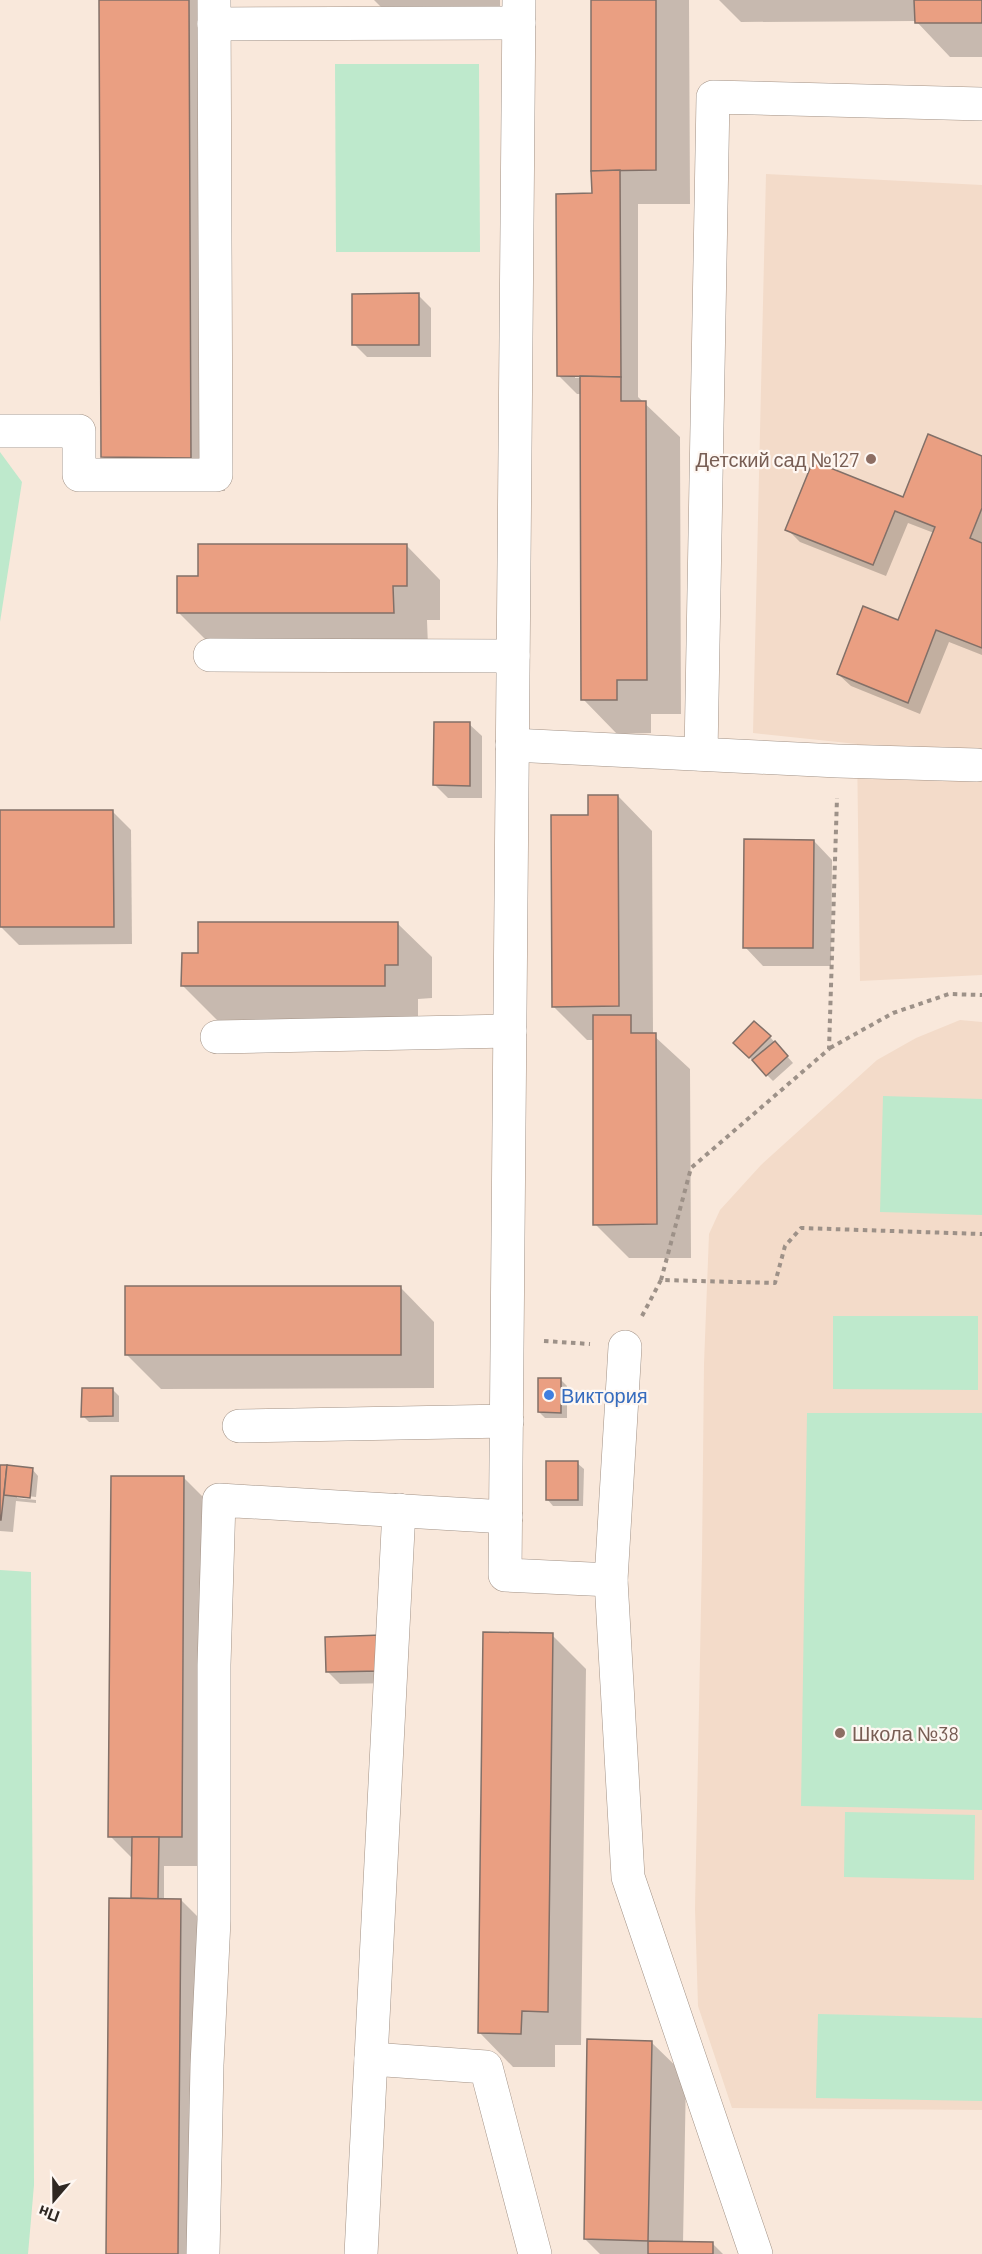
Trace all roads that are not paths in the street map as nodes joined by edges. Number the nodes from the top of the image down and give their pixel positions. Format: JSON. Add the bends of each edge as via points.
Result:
{"nodes":[{"id":1,"x":214,"y":12,"type":"edge"},
{"id":2,"x":519,"y":12,"type":"edge"},
{"id":3,"x":982,"y":104,"type":"edge"},
{"id":4,"x":0,"y":431,"type":"edge"},
{"id":5,"x":210,"y":655,"type":"dead end"},
{"id":6,"x":513,"y":656,"type":"junction"},
{"id":7,"x":512,"y":745,"type":"junction"},
{"id":8,"x":701,"y":754,"type":"junction"},
{"id":9,"x":977,"y":765,"type":"dead end"},
{"id":10,"x":510,"y":1031,"type":"junction"},
{"id":11,"x":217,"y":1037,"type":"dead end"},
{"id":12,"x":625,"y":1347,"type":"road end"},
{"id":13,"x":507,"y":1421,"type":"junction"},
{"id":14,"x":238,"y":1426,"type":"dead end"},
{"id":15,"x":399,"y":1510,"type":"junction"},
{"id":16,"x":506,"y":1517,"type":"junction"},
{"id":17,"x":611,"y":1580,"type":"junction"},
{"id":18,"x":371,"y":2059,"type":"junction"},
{"id":19,"x":203,"y":2254,"type":"edge"},
{"id":20,"x":361,"y":2254,"type":"edge"},
{"id":21,"x":535,"y":2254,"type":"edge"},
{"id":22,"x":756,"y":2254,"type":"edge"}],
"edges":[{"from":1,"to":2,"type":"lane"},
{"from":1,"to":4,"type":"lane","via":[[216,475],[79,476],[79,431]]},
{"from":2,"to":6,"type":"lane"},
{"from":3,"to":8,"type":"lane","via":[[713,97]]},
{"from":5,"to":6,"type":"lane"},
{"from":6,"to":7,"type":"lane"},
{"from":7,"to":8,"type":"lane"},
{"from":7,"to":10,"type":"lane"},
{"from":8,"to":9,"type":"lane"},
{"from":10,"to":11,"type":"lane"},
{"from":10,"to":13,"type":"lane"},
{"from":12,"to":17,"type":"lane"},
{"from":13,"to":14,"type":"lane"},
{"from":13,"to":16,"type":"lane"},
{"from":15,"to":16,"type":"lane"},
{"from":15,"to":18,"type":"lane"},
{"from":15,"to":19,"type":"lane","via":[[219,1500],[214,1665],[214,1920]]},
{"from":16,"to":17,"type":"lane","via":[[505,1575]]},
{"from":17,"to":22,"type":"lane","via":[[628,1877]]},
{"from":18,"to":20,"type":"lane"},
{"from":18,"to":21,"type":"lane","via":[[486,2067]]}]}
